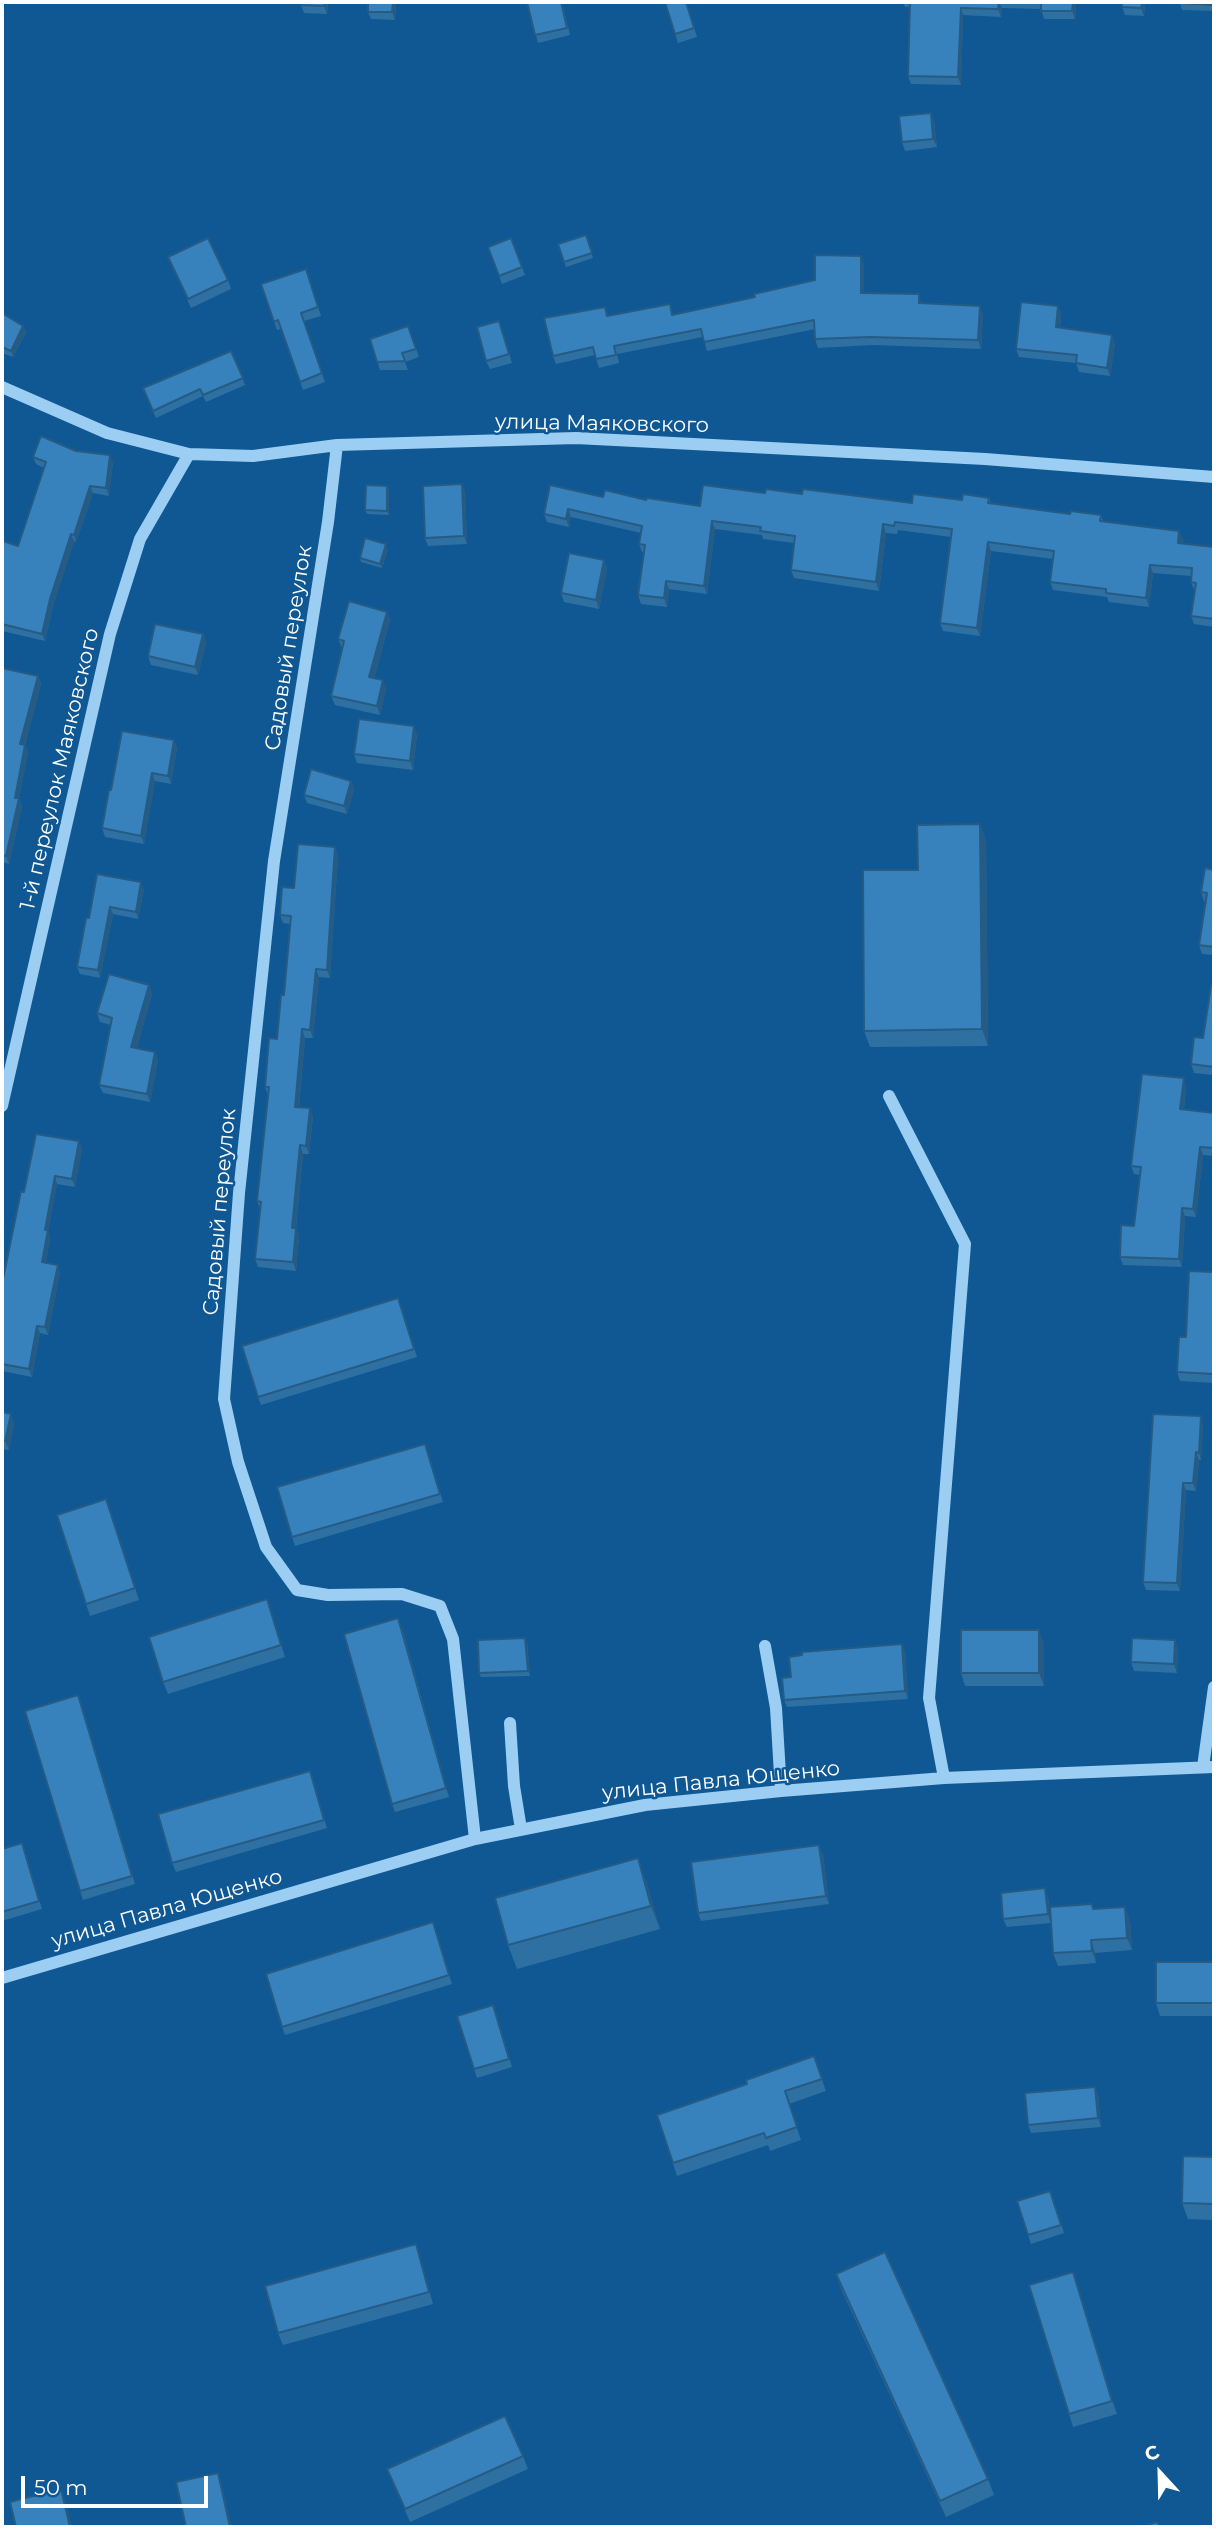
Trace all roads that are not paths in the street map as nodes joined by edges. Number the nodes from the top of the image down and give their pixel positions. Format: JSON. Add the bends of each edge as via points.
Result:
{"nodes":[{"id":1,"x":2,"y":387,"type":"edge"},
{"id":2,"x":337,"y":445,"type":"junction"},
{"id":3,"x":189,"y":454,"type":"junction"},
{"id":4,"x":1214,"y":477,"type":"edge"},
{"id":5,"x":889,"y":1096,"type":"dead end"},
{"id":6,"x":2,"y":1106,"type":"edge"},
{"id":7,"x":765,"y":1646,"type":"dead end"},
{"id":8,"x":1214,"y":1687,"type":"edge"},
{"id":9,"x":510,"y":1723,"type":"dead end"},
{"id":10,"x":1208,"y":1767,"type":"edge"},
{"id":11,"x":944,"y":1778,"type":"junction"},
{"id":12,"x":781,"y":1791,"type":"junction"},
{"id":13,"x":521,"y":1829,"type":"junction"},
{"id":14,"x":475,"y":1839,"type":"junction"},
{"id":15,"x":2,"y":1978,"type":"edge"}],
"edges":[{"from":1,"to":3,"type":"street","name":"улица Маяковского","via":[[107,433]]},
{"from":2,"to":3,"type":"street","name":"улица Маяковского","via":[[253,456]]},
{"from":2,"to":4,"type":"street","name":"улица Маяковского","via":[[576,438],[985,459]]},
{"from":2,"to":14,"type":"street","name":"Садовый переулок","via":[[274,861],[239,1193],[224,1399],[238,1462],[266,1547],[297,1590],[328,1595],[401,1594],[440,1606],[453,1639]]},
{"from":3,"to":6,"type":"street","name":"1-й переулок Маяковского","via":[[140,539],[110,634]]},
{"from":5,"to":11,"type":"street","via":[[965,1244],[929,1698]]},
{"from":7,"to":12,"type":"street","via":[[776,1709]]},
{"from":8,"to":10,"type":"street"},
{"from":9,"to":13,"type":"street"},
{"from":10,"to":11,"type":"street","name":"улица Павла Ющенко"},
{"from":11,"to":12,"type":"street","name":"улица Павла Ющенко"},
{"from":12,"to":13,"type":"street","name":"улица Павла Ющенко","via":[[645,1805]]},
{"from":13,"to":14,"type":"street","name":"улица Павла Ющенко"},
{"from":14,"to":15,"type":"street","name":"улица Павла Ющенко"}]}
